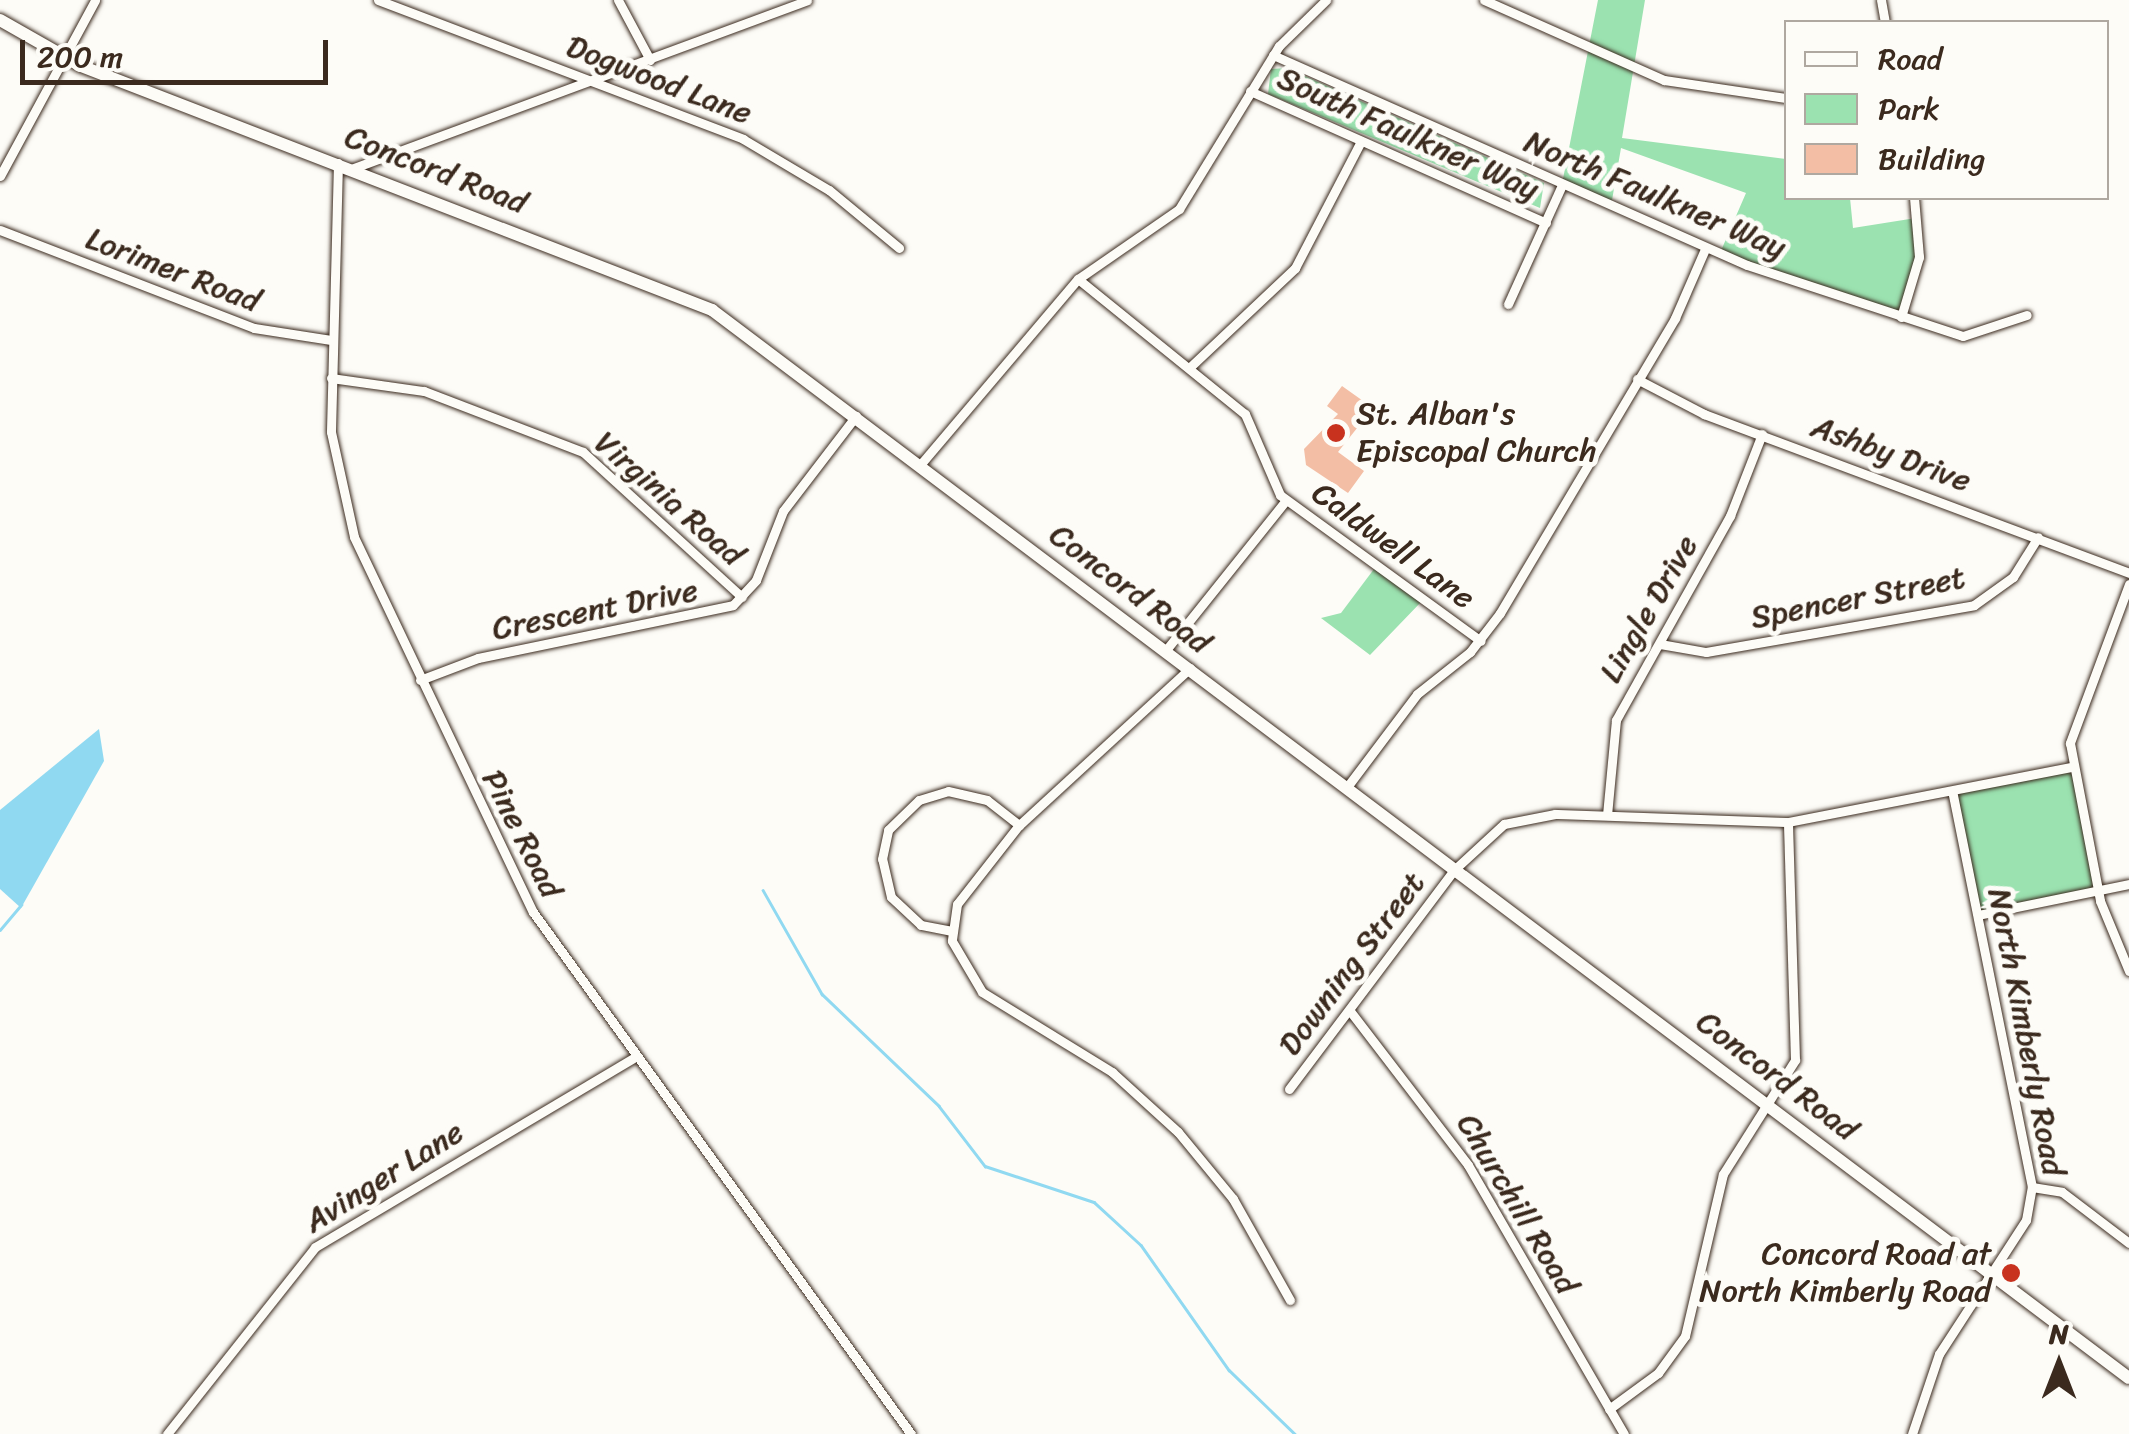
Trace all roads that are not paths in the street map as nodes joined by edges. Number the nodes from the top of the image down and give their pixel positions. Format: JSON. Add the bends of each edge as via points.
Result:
{"nodes":[{"id":1,"x":95,"y":0,"type":"edge"},
{"id":2,"x":378,"y":0,"type":"edge"},
{"id":3,"x":618,"y":0,"type":"edge"},
{"id":4,"x":807,"y":0,"type":"edge"},
{"id":5,"x":1326,"y":0,"type":"edge"},
{"id":6,"x":1484,"y":0,"type":"edge"},
{"id":7,"x":0,"y":20,"type":"edge"},
{"id":8,"x":1273,"y":55,"type":"junction"},
{"id":9,"x":60,"y":58,"type":"junction"},
{"id":10,"x":650,"y":60,"type":"junction"},
{"id":11,"x":595,"y":81,"type":"junction"},
{"id":12,"x":1250,"y":92,"type":"junction"},
{"id":13,"x":1784,"y":98,"type":"edge"},
{"id":14,"x":1361,"y":141,"type":"junction"},
{"id":15,"x":338,"y":162,"type":"junction"},
{"id":16,"x":354,"y":168,"type":"junction"},
{"id":17,"x":0,"y":176,"type":"edge"},
{"id":18,"x":1562,"y":186,"type":"junction"},
{"id":19,"x":1914,"y":200,"type":"edge"},
{"id":20,"x":1546,"y":222,"type":"junction"},
{"id":21,"x":0,"y":230,"type":"edge"},
{"id":22,"x":900,"y":248,"type":"dead end"},
{"id":23,"x":1705,"y":249,"type":"junction"},
{"id":24,"x":1078,"y":279,"type":"junction"},
{"id":25,"x":1508,"y":304,"type":"dead end"},
{"id":26,"x":2026,"y":316,"type":"dead end"},
{"id":27,"x":1902,"y":317,"type":"junction"},
{"id":28,"x":332,"y":340,"type":"junction"},
{"id":29,"x":1189,"y":368,"type":"junction"},
{"id":30,"x":330,"y":378,"type":"junction"},
{"id":31,"x":1637,"y":378,"type":"junction"},
{"id":32,"x":856,"y":416,"type":"junction"},
{"id":33,"x":1762,"y":434,"type":"junction"},
{"id":34,"x":920,"y":464,"type":"junction"},
{"id":35,"x":1286,"y":500,"type":"junction"},
{"id":36,"x":2038,"y":537,"type":"junction"},
{"id":37,"x":2129,"y":573,"type":"edge"},
{"id":38,"x":2129,"y":584,"type":"edge"},
{"id":39,"x":742,"y":597,"type":"junction"},
{"id":40,"x":1481,"y":640,"type":"junction"},
{"id":41,"x":1660,"y":644,"type":"junction"},
{"id":42,"x":1166,"y":650,"type":"junction"},
{"id":43,"x":1190,"y":668,"type":"junction"},
{"id":44,"x":420,"y":680,"type":"junction"},
{"id":45,"x":2072,"y":767,"type":"junction"},
{"id":46,"x":1347,"y":787,"type":"junction"},
{"id":47,"x":1952,"y":791,"type":"junction"},
{"id":48,"x":1607,"y":815,"type":"junction"},
{"id":49,"x":1788,"y":822,"type":"junction"},
{"id":50,"x":1019,"y":825,"type":"junction"},
{"id":51,"x":1455,"y":868,"type":"junction"},
{"id":52,"x":2129,"y":884,"type":"edge"},
{"id":53,"x":2098,"y":890,"type":"junction"},
{"id":54,"x":1978,"y":915,"type":"junction"},
{"id":55,"x":952,"y":931,"type":"junction"},
{"id":56,"x":2129,"y":971,"type":"edge"},
{"id":57,"x":1350,"y":1012,"type":"junction"},
{"id":58,"x":633,"y":1058,"type":"junction"},
{"id":59,"x":1289,"y":1088,"type":"dead end"},
{"id":60,"x":1764,"y":1100,"type":"junction"},
{"id":61,"x":2032,"y":1187,"type":"junction"},
{"id":62,"x":2129,"y":1244,"type":"edge"},
{"id":63,"x":1992,"y":1274,"type":"junction"},
{"id":64,"x":1290,"y":1300,"type":"dead end"},
{"id":65,"x":2129,"y":1378,"type":"edge"},
{"id":66,"x":1609,"y":1409,"type":"junction"},
{"id":67,"x":167,"y":1434,"type":"edge"},
{"id":68,"x":911,"y":1434,"type":"edge"},
{"id":69,"x":1624,"y":1434,"type":"edge"},
{"id":70,"x":1912,"y":1434,"type":"edge"}],
"edges":[{"from":1,"to":9,"type":"street"},
{"from":2,"to":11,"type":"street","name":"Dogwood Lane"},
{"from":3,"to":10,"type":"street"},
{"from":4,"to":10,"type":"street"},
{"from":5,"to":8,"type":"street"},
{"from":6,"to":13,"type":"street","via":[[1664,80]]},
{"from":7,"to":9,"type":"main road","name":"Concord Road"},
{"from":8,"to":12,"type":"street"},
{"from":8,"to":18,"type":"street","name":"North Faulkner Way"},
{"from":9,"to":15,"type":"main road","name":"Concord Road"},
{"from":9,"to":17,"type":"street"},
{"from":10,"to":11,"type":"street"},
{"from":11,"to":16,"type":"street"},
{"from":11,"to":22,"type":"street","name":"Dogwood Lane","via":[[760,147]]},
{"from":12,"to":14,"type":"street","name":"South Faulkner Way"},
{"from":12,"to":24,"type":"street","via":[[1180,209]]},
{"from":14,"to":20,"type":"street","name":"South Faulkner Way"},
{"from":14,"to":29,"type":"street","via":[[1295,268]]},
{"from":15,"to":16,"type":"main road","name":"Concord Road"},
{"from":15,"to":28,"type":"street","name":"Pine Road"},
{"from":16,"to":32,"type":"main road","name":"Concord Road","via":[[694,299]]},
{"from":18,"to":20,"type":"street"},
{"from":18,"to":23,"type":"street","name":"North Faulkner Way"},
{"from":19,"to":27,"type":"street","via":[[1919,257]]},
{"from":20,"to":25,"type":"street"},
{"from":21,"to":28,"type":"street","name":"Lorimer Road","via":[[254,328]]},
{"from":23,"to":27,"type":"street","name":"North Faulkner Way"},
{"from":23,"to":31,"type":"street"},
{"from":24,"to":29,"type":"street","name":"Caldwell Lane"},
{"from":24,"to":34,"type":"street","via":[[1020,338]]},
{"from":26,"to":27,"type":"street","name":"North Faulkner Way","via":[[1973,337]]},
{"from":28,"to":30,"type":"street","name":"Pine Road"},
{"from":29,"to":35,"type":"street","name":"Caldwell Lane","via":[[1252,422]]},
{"from":30,"to":39,"type":"street","name":"Virginia Road","via":[[424,391],[583,452]]},
{"from":30,"to":44,"type":"street","name":"Pine Road","via":[[344,513]]},
{"from":31,"to":33,"type":"street","name":"Ashby Drive"},
{"from":31,"to":40,"type":"street"},
{"from":32,"to":34,"type":"main road","name":"Concord Road"},
{"from":32,"to":39,"type":"street","name":"Crescent Drive","via":[[783,511]]},
{"from":33,"to":36,"type":"street","name":"Ashby Drive"},
{"from":33,"to":41,"type":"street","name":"Lingle Drive","via":[[1730,516]]},
{"from":34,"to":42,"type":"main road","name":"Concord Road"},
{"from":35,"to":40,"type":"street","name":"Caldwell Lane"},
{"from":35,"to":42,"type":"street"},
{"from":36,"to":37,"type":"street","name":"Ashby Drive"},
{"from":36,"to":41,"type":"street","name":"Spencer Street","via":[[2013,577],[1974,605],[1706,652]]},
{"from":38,"to":45,"type":"street","via":[[2073,730]]},
{"from":39,"to":44,"type":"street","name":"Crescent Drive","via":[[703,617],[515,649]]},
{"from":40,"to":46,"type":"street","via":[[1417,694]]},
{"from":41,"to":48,"type":"street","name":"Lingle Drive","via":[[1616,720]]},
{"from":42,"to":43,"type":"main road","name":"Concord Road"},
{"from":43,"to":46,"type":"main road","name":"Concord Road"},
{"from":43,"to":50,"type":"street"},
{"from":44,"to":58,"type":"street","name":"Pine Road","via":[[533,912]]},
{"from":45,"to":47,"type":"street","name":"Downing Street"},
{"from":45,"to":53,"type":"street"},
{"from":46,"to":51,"type":"main road","name":"Concord Road"},
{"from":47,"to":49,"type":"street","name":"Downing Street"},
{"from":47,"to":54,"type":"street","name":"North Kimberly Road"},
{"from":48,"to":49,"type":"street","name":"Downing Street"},
{"from":48,"to":51,"type":"street","name":"Downing Street","via":[[1522,818],[1490,832]]},
{"from":49,"to":60,"type":"street","via":[[1799,1041]]},
{"from":50,"to":55,"type":"street","via":[[963,894]]},
{"from":50,"to":55,"type":"street","via":[[987,800],[948,792],[919,800],[888,830],[882,859],[891,897],[920,925]]},
{"from":51,"to":57,"type":"street","name":"Downing Street"},
{"from":51,"to":60,"type":"main road","name":"Concord Road"},
{"from":52,"to":53,"type":"street"},
{"from":53,"to":54,"type":"street"},
{"from":53,"to":56,"type":"street"},
{"from":54,"to":61,"type":"street","name":"North Kimberly Road"},
{"from":55,"to":64,"type":"street","via":[[974,984],[1112,1072],[1189,1143]]},
{"from":57,"to":59,"type":"street","name":"Downing Street"},
{"from":57,"to":66,"type":"street","name":"Churchill Road","via":[[1458,1150]]},
{"from":58,"to":67,"type":"street","name":"Avinger Lane","via":[[315,1247]]},
{"from":58,"to":68,"type":"street","name":"Pine Road"},
{"from":60,"to":63,"type":"main road","name":"Concord Road"},
{"from":60,"to":66,"type":"street","via":[[1723,1174],[1685,1336],[1658,1373]]},
{"from":61,"to":62,"type":"street","via":[[2062,1192]]},
{"from":61,"to":63,"type":"street","name":"North Kimberly Road","via":[[2026,1220]]},
{"from":63,"to":65,"type":"main road","name":"Concord Road"},
{"from":63,"to":70,"type":"street","name":"North Kimberly Road","via":[[1939,1354]]},
{"from":66,"to":69,"type":"street","name":"Churchill Road"}]}
